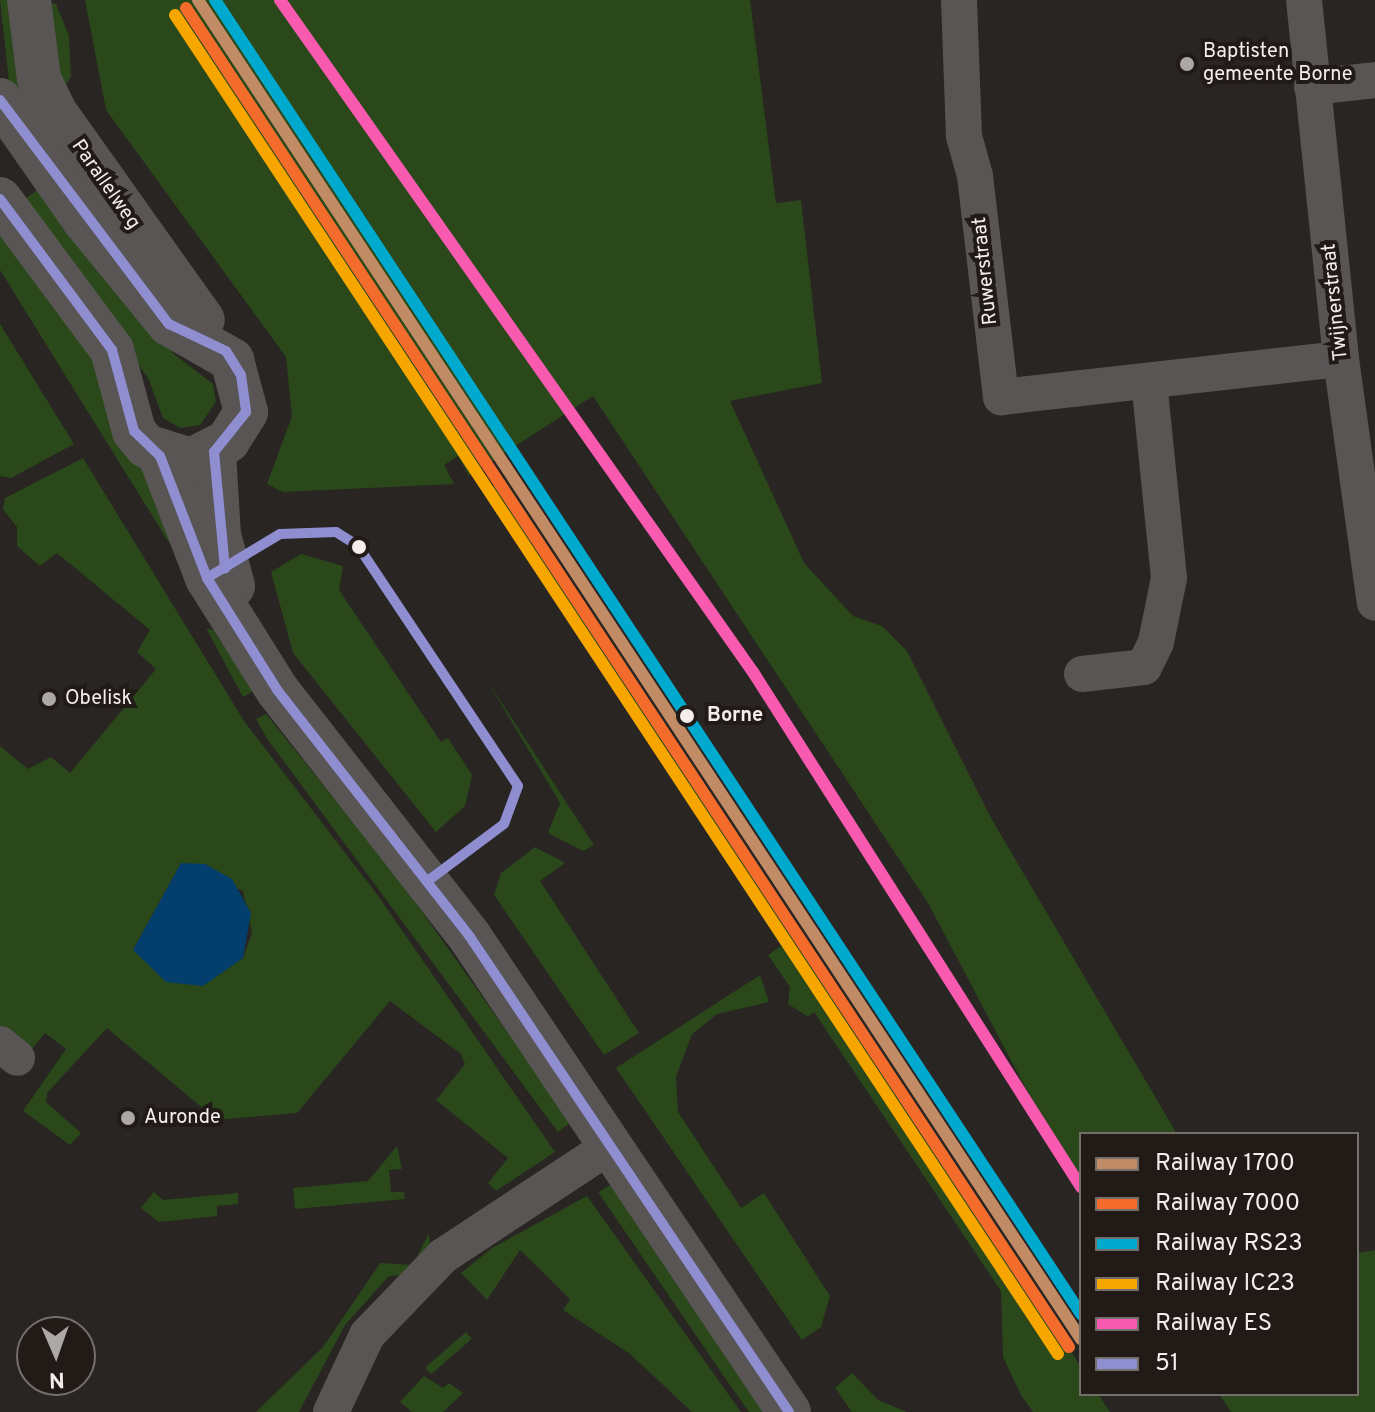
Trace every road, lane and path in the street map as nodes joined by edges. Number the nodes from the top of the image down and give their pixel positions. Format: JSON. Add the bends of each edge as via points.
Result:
{"nodes":[{"id":1,"x":29,"y":0,"type":"edge"},
{"id":2,"x":959,"y":0,"type":"edge"},
{"id":3,"x":1304,"y":0,"type":"edge"},
{"id":4,"x":1375,"y":80,"type":"edge"},
{"id":5,"x":1312,"y":87,"type":"junction"},
{"id":6,"x":0,"y":100,"type":"edge"},
{"id":7,"x":0,"y":199,"type":"edge"},
{"id":8,"x":226,"y":351,"type":"junction"},
{"id":9,"x":1341,"y":359,"type":"junction"},
{"id":10,"x":1149,"y":381,"type":"junction"},
{"id":11,"x":214,"y":452,"type":"junction"},
{"id":12,"x":160,"y":456,"type":"junction"},
{"id":13,"x":1375,"y":603,"type":"edge"},
{"id":14,"x":1082,"y":674,"type":"dead end"},
{"id":15,"x":278,"y":691,"type":"junction"},
{"id":16,"x":610,"y":1146,"type":"junction"},
{"id":17,"x":331,"y":1412,"type":"edge"},
{"id":18,"x":789,"y":1412,"type":"edge"}],
"edges":[{"from":1,"to":8,"type":"street","name":"Parallelweg","via":[[39,79],[55,112]]},
{"from":2,"to":10,"type":"street","name":"Ruwerstraat","via":[[964,136],[975,176],[1001,397]]},
{"from":3,"to":5,"type":"street","name":"Twijnerstraat"},
{"from":4,"to":5,"type":"street"},
{"from":5,"to":9,"type":"street","name":"Twijnerstraat"},
{"from":6,"to":8,"type":"street","via":[[84,220],[169,324]]},
{"from":7,"to":12,"type":"street","via":[[112,350],[134,431]]},
{"from":8,"to":11,"type":"street","name":"Parallelweg","via":[[241,375],[246,412]]},
{"from":9,"to":10,"type":"street","name":"Ruwerstraat"},
{"from":9,"to":13,"type":"street","name":"Twijnerstraat"},
{"from":10,"to":14,"type":"street","via":[[1169,578],[1156,642],[1144,667]]},
{"from":11,"to":12,"type":"street","via":[[191,460]]},
{"from":11,"to":15,"type":"street","via":[[225,568]]},
{"from":12,"to":15,"type":"street","via":[[207,578]]},
{"from":15,"to":16,"type":"street","via":[[429,880]]},
{"from":16,"to":17,"type":"street","via":[[443,1256],[367,1335]]},
{"from":16,"to":18,"type":"street"}]}
